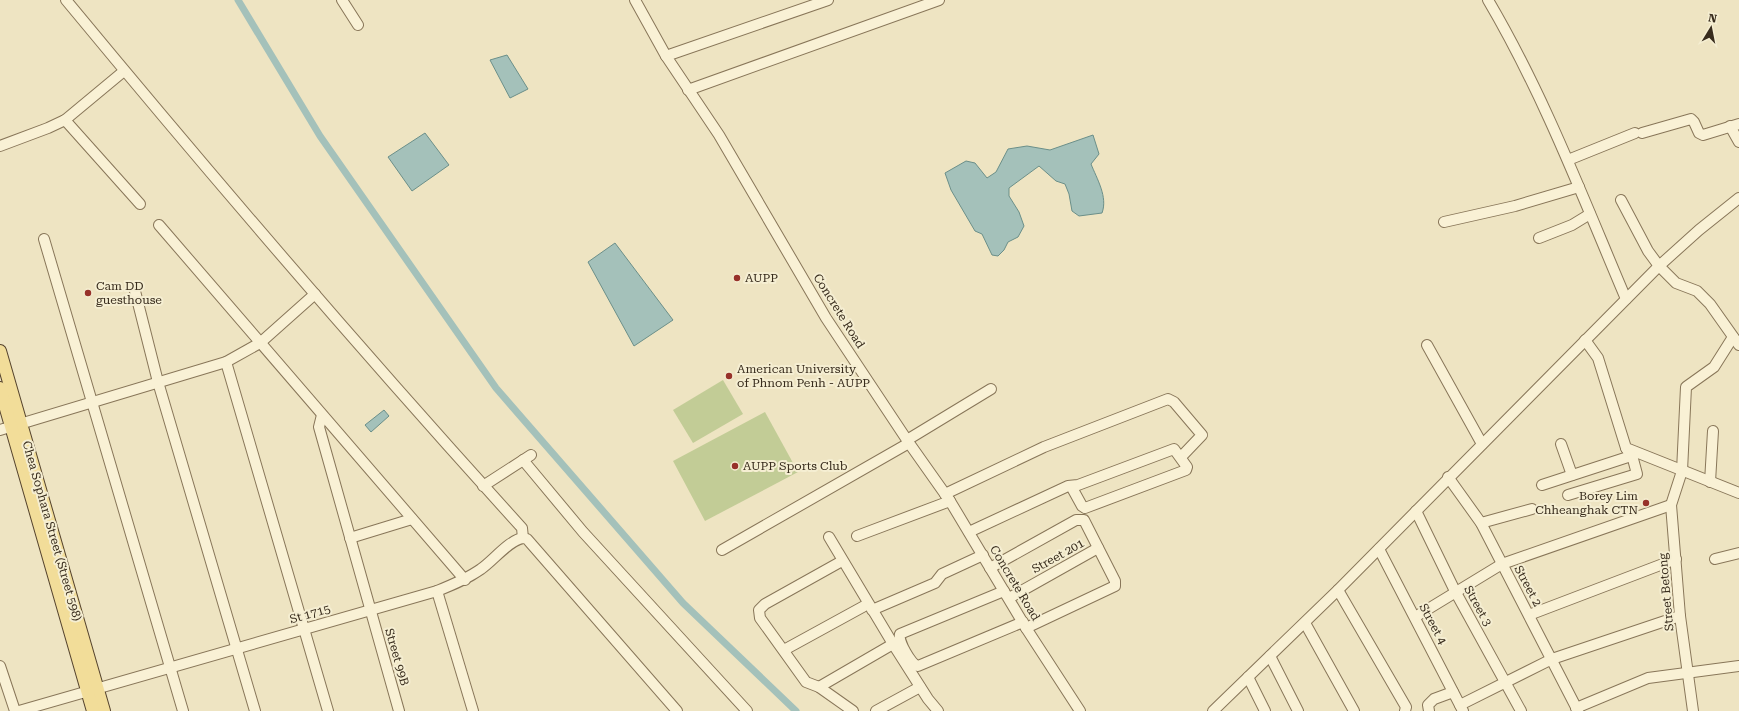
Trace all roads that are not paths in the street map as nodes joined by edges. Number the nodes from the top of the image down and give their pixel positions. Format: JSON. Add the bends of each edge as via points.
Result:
{"nodes":[{"id":1,"x":66,"y":0,"type":"edge"},
{"id":2,"x":342,"y":0,"type":"edge"},
{"id":3,"x":635,"y":0,"type":"edge"},
{"id":4,"x":828,"y":0,"type":"edge"},
{"id":5,"x":939,"y":0,"type":"edge"},
{"id":6,"x":1488,"y":0,"type":"edge"},
{"id":7,"x":358,"y":25,"type":"dead end"},
{"id":8,"x":666,"y":56,"type":"junction"},
{"id":9,"x":124,"y":71,"type":"junction"},
{"id":10,"x":688,"y":90,"type":"junction"},
{"id":11,"x":65,"y":120,"type":"junction"},
{"id":12,"x":1734,"y":125,"type":"edge"},
{"id":13,"x":1739,"y":142,"type":"edge"},
{"id":14,"x":0,"y":146,"type":"edge"},
{"id":15,"x":1568,"y":160,"type":"junction"},
{"id":16,"x":1579,"y":187,"type":"junction"},
{"id":17,"x":1739,"y":198,"type":"edge"},
{"id":18,"x":1621,"y":200,"type":"dead end"},
{"id":19,"x":140,"y":204,"type":"dead end"},
{"id":20,"x":1590,"y":214,"type":"junction"},
{"id":21,"x":1444,"y":222,"type":"dead end"},
{"id":22,"x":159,"y":225,"type":"dead end"},
{"id":23,"x":1539,"y":238,"type":"dead end"},
{"id":24,"x":44,"y":239,"type":"dead end"},
{"id":25,"x":1659,"y":266,"type":"junction"},
{"id":26,"x":135,"y":292,"type":"dead end"},
{"id":27,"x":315,"y":294,"type":"junction"},
{"id":28,"x":1626,"y":299,"type":"junction"},
{"id":29,"x":1584,"y":340,"type":"junction"},
{"id":30,"x":1736,"y":341,"type":"edge"},
{"id":31,"x":260,"y":343,"type":"junction"},
{"id":32,"x":1427,"y":344,"type":"dead end"},
{"id":33,"x":0,"y":351,"type":"edge"},
{"id":34,"x":226,"y":362,"type":"junction"},
{"id":35,"x":158,"y":382,"type":"junction"},
{"id":36,"x":0,"y":388,"type":"edge"},
{"id":37,"x":991,"y":389,"type":"dead end"},
{"id":38,"x":92,"y":402,"type":"junction"},
{"id":39,"x":322,"y":415,"type":"junction"},
{"id":40,"x":11,"y":427,"type":"edge"},
{"id":41,"x":1713,"y":431,"type":"dead end"},
{"id":42,"x":908,"y":442,"type":"junction"},
{"id":43,"x":1482,"y":444,"type":"junction"},
{"id":44,"x":1561,"y":444,"type":"dead end"},
{"id":45,"x":1629,"y":452,"type":"junction"},
{"id":46,"x":1181,"y":457,"type":"junction"},
{"id":47,"x":1682,"y":471,"type":"junction"},
{"id":48,"x":1572,"y":475,"type":"junction"},
{"id":49,"x":1448,"y":477,"type":"junction"},
{"id":50,"x":1710,"y":482,"type":"junction"},
{"id":51,"x":1542,"y":485,"type":"dead end"},
{"id":52,"x":483,"y":486,"type":"junction"},
{"id":53,"x":1071,"y":486,"type":"junction"},
{"id":54,"x":1739,"y":493,"type":"edge"},
{"id":55,"x":1568,"y":495,"type":"dead end"},
{"id":56,"x":948,"y":498,"type":"junction"},
{"id":57,"x":1671,"y":505,"type":"junction"},
{"id":58,"x":1532,"y":509,"type":"dead end"},
{"id":59,"x":1416,"y":511,"type":"junction"},
{"id":60,"x":412,"y":519,"type":"junction"},
{"id":61,"x":1481,"y":523,"type":"junction"},
{"id":62,"x":969,"y":532,"type":"junction"},
{"id":63,"x":857,"y":536,"type":"dead end"},
{"id":64,"x":829,"y":537,"type":"dead end"},
{"id":65,"x":350,"y":538,"type":"junction"},
{"id":66,"x":522,"y":538,"type":"junction"},
{"id":67,"x":1098,"y":548,"type":"junction"},
{"id":68,"x":1379,"y":549,"type":"junction"},
{"id":69,"x":722,"y":550,"type":"dead end"},
{"id":70,"x":1739,"y":553,"type":"edge"},
{"id":71,"x":983,"y":555,"type":"junction"},
{"id":72,"x":1676,"y":559,"type":"junction"},
{"id":73,"x":1715,"y":559,"type":"dead end"},
{"id":74,"x":842,"y":561,"type":"junction"},
{"id":75,"x":1502,"y":564,"type":"junction"},
{"id":76,"x":990,"y":568,"type":"junction"},
{"id":77,"x":465,"y":580,"type":"junction"},
{"id":78,"x":1338,"y":590,"type":"junction"},
{"id":79,"x":437,"y":591,"type":"junction"},
{"id":80,"x":1455,"y":591,"type":"junction"},
{"id":81,"x":1006,"y":594,"type":"junction"},
{"id":82,"x":870,"y":607,"type":"junction"},
{"id":83,"x":370,"y":610,"type":"junction"},
{"id":84,"x":1529,"y":615,"type":"junction"},
{"id":85,"x":1680,"y":616,"type":"junction"},
{"id":86,"x":1415,"y":617,"type":"junction"},
{"id":87,"x":1305,"y":623,"type":"junction"},
{"id":88,"x":1024,"y":625,"type":"junction"},
{"id":89,"x":304,"y":630,"type":"junction"},
{"id":90,"x":893,"y":644,"type":"junction"},
{"id":91,"x":237,"y":648,"type":"junction"},
{"id":92,"x":784,"y":650,"type":"junction"},
{"id":93,"x":1270,"y":656,"type":"junction"},
{"id":94,"x":1552,"y":659,"type":"junction"},
{"id":95,"x":0,"y":666,"type":"edge"},
{"id":96,"x":1739,"y":666,"type":"edge"},
{"id":97,"x":170,"y":668,"type":"junction"},
{"id":98,"x":1688,"y":672,"type":"junction"},
{"id":99,"x":1248,"y":677,"type":"junction"},
{"id":100,"x":1507,"y":682,"type":"junction"},
{"id":101,"x":819,"y":687,"type":"junction"},
{"id":102,"x":920,"y":687,"type":"junction"},
{"id":103,"x":92,"y":689,"type":"junction"},
{"id":104,"x":1453,"y":692,"type":"junction"},
{"id":105,"x":1461,"y":708,"type":"edge"},
{"id":106,"x":1577,"y":709,"type":"edge"},
{"id":107,"x":15,"y":711,"type":"edge"},
{"id":108,"x":19,"y":711,"type":"edge"},
{"id":109,"x":93,"y":711,"type":"edge"},
{"id":110,"x":104,"y":711,"type":"edge"},
{"id":111,"x":183,"y":711,"type":"edge"},
{"id":112,"x":255,"y":711,"type":"edge"},
{"id":113,"x":328,"y":711,"type":"edge"},
{"id":114,"x":399,"y":711,"type":"edge"},
{"id":115,"x":473,"y":711,"type":"edge"},
{"id":116,"x":677,"y":711,"type":"edge"},
{"id":117,"x":746,"y":711,"type":"edge"},
{"id":118,"x":853,"y":711,"type":"edge"},
{"id":119,"x":876,"y":711,"type":"edge"},
{"id":120,"x":938,"y":711,"type":"edge"},
{"id":121,"x":1080,"y":711,"type":"edge"},
{"id":122,"x":1213,"y":711,"type":"edge"},
{"id":123,"x":1265,"y":711,"type":"edge"},
{"id":124,"x":1298,"y":711,"type":"edge"},
{"id":125,"x":1354,"y":711,"type":"edge"},
{"id":126,"x":1405,"y":711,"type":"edge"},
{"id":127,"x":1429,"y":711,"type":"edge"},
{"id":128,"x":1521,"y":711,"type":"edge"},
{"id":129,"x":1693,"y":711,"type":"edge"}],
"edges":[{"from":1,"to":9,"type":"street"},
{"from":2,"to":7,"type":"street"},
{"from":3,"to":8,"type":"street","name":"Concrete Road"},
{"from":4,"to":8,"type":"street"},
{"from":5,"to":10,"type":"street"},
{"from":6,"to":15,"type":"street","via":[[1510,37]]},
{"from":8,"to":10,"type":"street","name":"Concrete Road"},
{"from":9,"to":11,"type":"street"},
{"from":9,"to":27,"type":"street"},
{"from":10,"to":42,"type":"street","name":"Concrete Road","via":[[719,135],[826,318]]},
{"from":11,"to":14,"type":"street"},
{"from":11,"to":19,"type":"street"},
{"from":12,"to":13,"type":"street"},
{"from":12,"to":15,"type":"street","via":[[1710,135],[1703,135],[1698,133],[1691,119],[1638,133]]},
{"from":15,"to":16,"type":"street"},
{"from":16,"to":20,"type":"street"},
{"from":16,"to":21,"type":"street","via":[[1523,204]]},
{"from":17,"to":25,"type":"street","via":[[1698,230]]},
{"from":18,"to":25,"type":"street","via":[[1648,251]]},
{"from":20,"to":23,"type":"street","via":[[1572,225]]},
{"from":20,"to":28,"type":"street"},
{"from":22,"to":31,"type":"street"},
{"from":24,"to":38,"type":"street"},
{"from":25,"to":28,"type":"street"},
{"from":25,"to":30,"type":"street","via":[[1676,283],[1697,291],[1710,304]]},
{"from":26,"to":35,"type":"street"},
{"from":27,"to":31,"type":"street"},
{"from":27,"to":52,"type":"street"},
{"from":28,"to":29,"type":"street"},
{"from":29,"to":43,"type":"street"},
{"from":29,"to":45,"type":"street","via":[[1598,358]]},
{"from":30,"to":47,"type":"street","name":"Street Betong","via":[[1711,370],[1686,387]]},
{"from":31,"to":34,"type":"street"},
{"from":31,"to":39,"type":"street"},
{"from":32,"to":43,"type":"street"},
{"from":33,"to":40,"type":"main road","name":"Chea Sophara Street (Street 598)"},
{"from":34,"to":35,"type":"street"},
{"from":34,"to":89,"type":"street"},
{"from":35,"to":38,"type":"street"},
{"from":35,"to":91,"type":"street"},
{"from":36,"to":40,"type":"main road","name":"Chea Sophara Street (Street 598)"},
{"from":37,"to":42,"type":"street"},
{"from":38,"to":40,"type":"street"},
{"from":38,"to":97,"type":"street"},
{"from":39,"to":60,"type":"street"},
{"from":39,"to":65,"type":"street","name":"Street 99B","via":[[319,427]]},
{"from":40,"to":103,"type":"main road","name":"Chea Sophara Street (Street 598)"},
{"from":41,"to":50,"type":"street"},
{"from":42,"to":56,"type":"street","name":"Concrete Road"},
{"from":42,"to":69,"type":"street"},
{"from":43,"to":49,"type":"street"},
{"from":44,"to":48,"type":"street"},
{"from":45,"to":47,"type":"street"},
{"from":45,"to":48,"type":"street"},
{"from":45,"to":55,"type":"street","via":[[1637,472],[1634,476]]},
{"from":46,"to":53,"type":"street","via":[[1174,449]]},
{"from":46,"to":53,"type":"street","via":[[1186,464],[1186,470],[1085,508]]},
{"from":46,"to":56,"type":"street","via":[[1202,435],[1174,402],[1168,399],[1044,447]]},
{"from":47,"to":50,"type":"street"},
{"from":47,"to":57,"type":"street","name":"Street Betong"},
{"from":48,"to":51,"type":"street"},
{"from":49,"to":59,"type":"street"},
{"from":49,"to":61,"type":"street","name":"Street 2"},
{"from":50,"to":54,"type":"street"},
{"from":52,"to":66,"type":"street","via":[[522,528]]},
{"from":52,"to":117,"type":"street","via":[[527,457],[583,532]]},
{"from":53,"to":62,"type":"street"},
{"from":56,"to":62,"type":"street","name":"Concrete Road"},
{"from":56,"to":63,"type":"street"},
{"from":57,"to":72,"type":"street","name":"Street Betong"},
{"from":57,"to":75,"type":"street"},
{"from":58,"to":61,"type":"street"},
{"from":59,"to":68,"type":"street"},
{"from":59,"to":80,"type":"street","name":"Street 3"},
{"from":60,"to":65,"type":"street"},
{"from":60,"to":77,"type":"street"},
{"from":61,"to":75,"type":"street","name":"Street 2"},
{"from":62,"to":71,"type":"street","name":"Concrete Road"},
{"from":64,"to":74,"type":"street"},
{"from":65,"to":83,"type":"street","name":"Street 99B"},
{"from":66,"to":77,"type":"street","name":"St 1715","via":[[511,543]]},
{"from":66,"to":116,"type":"street","via":[[527,539]]},
{"from":67,"to":76,"type":"street","via":[[1084,520],[1079,519]]},
{"from":67,"to":81,"type":"street","name":"Street 201"},
{"from":67,"to":88,"type":"street","via":[[1114,581],[1114,588]]},
{"from":68,"to":78,"type":"street"},
{"from":68,"to":86,"type":"street","name":"Street 4"},
{"from":70,"to":73,"type":"street"},
{"from":71,"to":76,"type":"street","name":"Concrete Road"},
{"from":71,"to":82,"type":"street","via":[[942,574],[935,583]]},
{"from":72,"to":84,"type":"street"},
{"from":72,"to":85,"type":"street","name":"Street Betong"},
{"from":74,"to":82,"type":"street"},
{"from":74,"to":92,"type":"street","via":[[759,610],[760,618]]},
{"from":75,"to":80,"type":"street"},
{"from":75,"to":84,"type":"street","name":"Street 2"},
{"from":76,"to":81,"type":"street","name":"Concrete Road"},
{"from":77,"to":79,"type":"street","name":"St 1715"},
{"from":78,"to":87,"type":"street"},
{"from":78,"to":126,"type":"street","via":[[1406,707]]},
{"from":79,"to":83,"type":"street","name":"St 1715"},
{"from":79,"to":115,"type":"street"},
{"from":80,"to":86,"type":"street"},
{"from":80,"to":100,"type":"street","name":"Street 3"},
{"from":81,"to":88,"type":"street","name":"Concrete Road"},
{"from":81,"to":88,"type":"street","name":"Street 201","via":[[900,634],[899,639],[913,663],[918,666]]},
{"from":82,"to":90,"type":"street"},
{"from":82,"to":92,"type":"street"},
{"from":83,"to":89,"type":"street","name":"St 1715"},
{"from":83,"to":114,"type":"street","name":"Street 99B"},
{"from":84,"to":94,"type":"street","name":"Street 2"},
{"from":85,"to":94,"type":"street"},
{"from":85,"to":98,"type":"street","name":"Street Betong"},
{"from":86,"to":104,"type":"street","name":"Street 4"},
{"from":87,"to":93,"type":"street"},
{"from":87,"to":125,"type":"street"},
{"from":88,"to":121,"type":"street","name":"Concrete Road"},
{"from":89,"to":91,"type":"street","name":"St 1715"},
{"from":89,"to":113,"type":"street"},
{"from":90,"to":101,"type":"street"},
{"from":90,"to":102,"type":"street"},
{"from":91,"to":97,"type":"street","name":"St 1715"},
{"from":91,"to":112,"type":"street"},
{"from":92,"to":101,"type":"street","via":[[806,682]]},
{"from":93,"to":99,"type":"street"},
{"from":93,"to":124,"type":"street"},
{"from":94,"to":100,"type":"street"},
{"from":94,"to":106,"type":"street","name":"Street 2"},
{"from":95,"to":107,"type":"street"},
{"from":96,"to":98,"type":"street"},
{"from":97,"to":103,"type":"street","name":"St 1715"},
{"from":97,"to":111,"type":"street"},
{"from":98,"to":106,"type":"street","via":[[1648,678]]},
{"from":98,"to":129,"type":"street","name":"Street Betong"},
{"from":99,"to":122,"type":"street"},
{"from":99,"to":123,"type":"street"},
{"from":100,"to":105,"type":"street"},
{"from":100,"to":128,"type":"street","name":"Street 3"},
{"from":101,"to":118,"type":"street"},
{"from":102,"to":119,"type":"street"},
{"from":102,"to":120,"type":"street"},
{"from":103,"to":108,"type":"street","name":"St 1715"},
{"from":103,"to":109,"type":"main road","name":"Chea Sophara Street (Street 598)"},
{"from":103,"to":110,"type":"main road","name":"Chea Sophara Street (Street 598)"},
{"from":104,"to":105,"type":"street","name":"Street 4"},
{"from":104,"to":127,"type":"street","via":[[1434,699],[1428,705]]}]}
